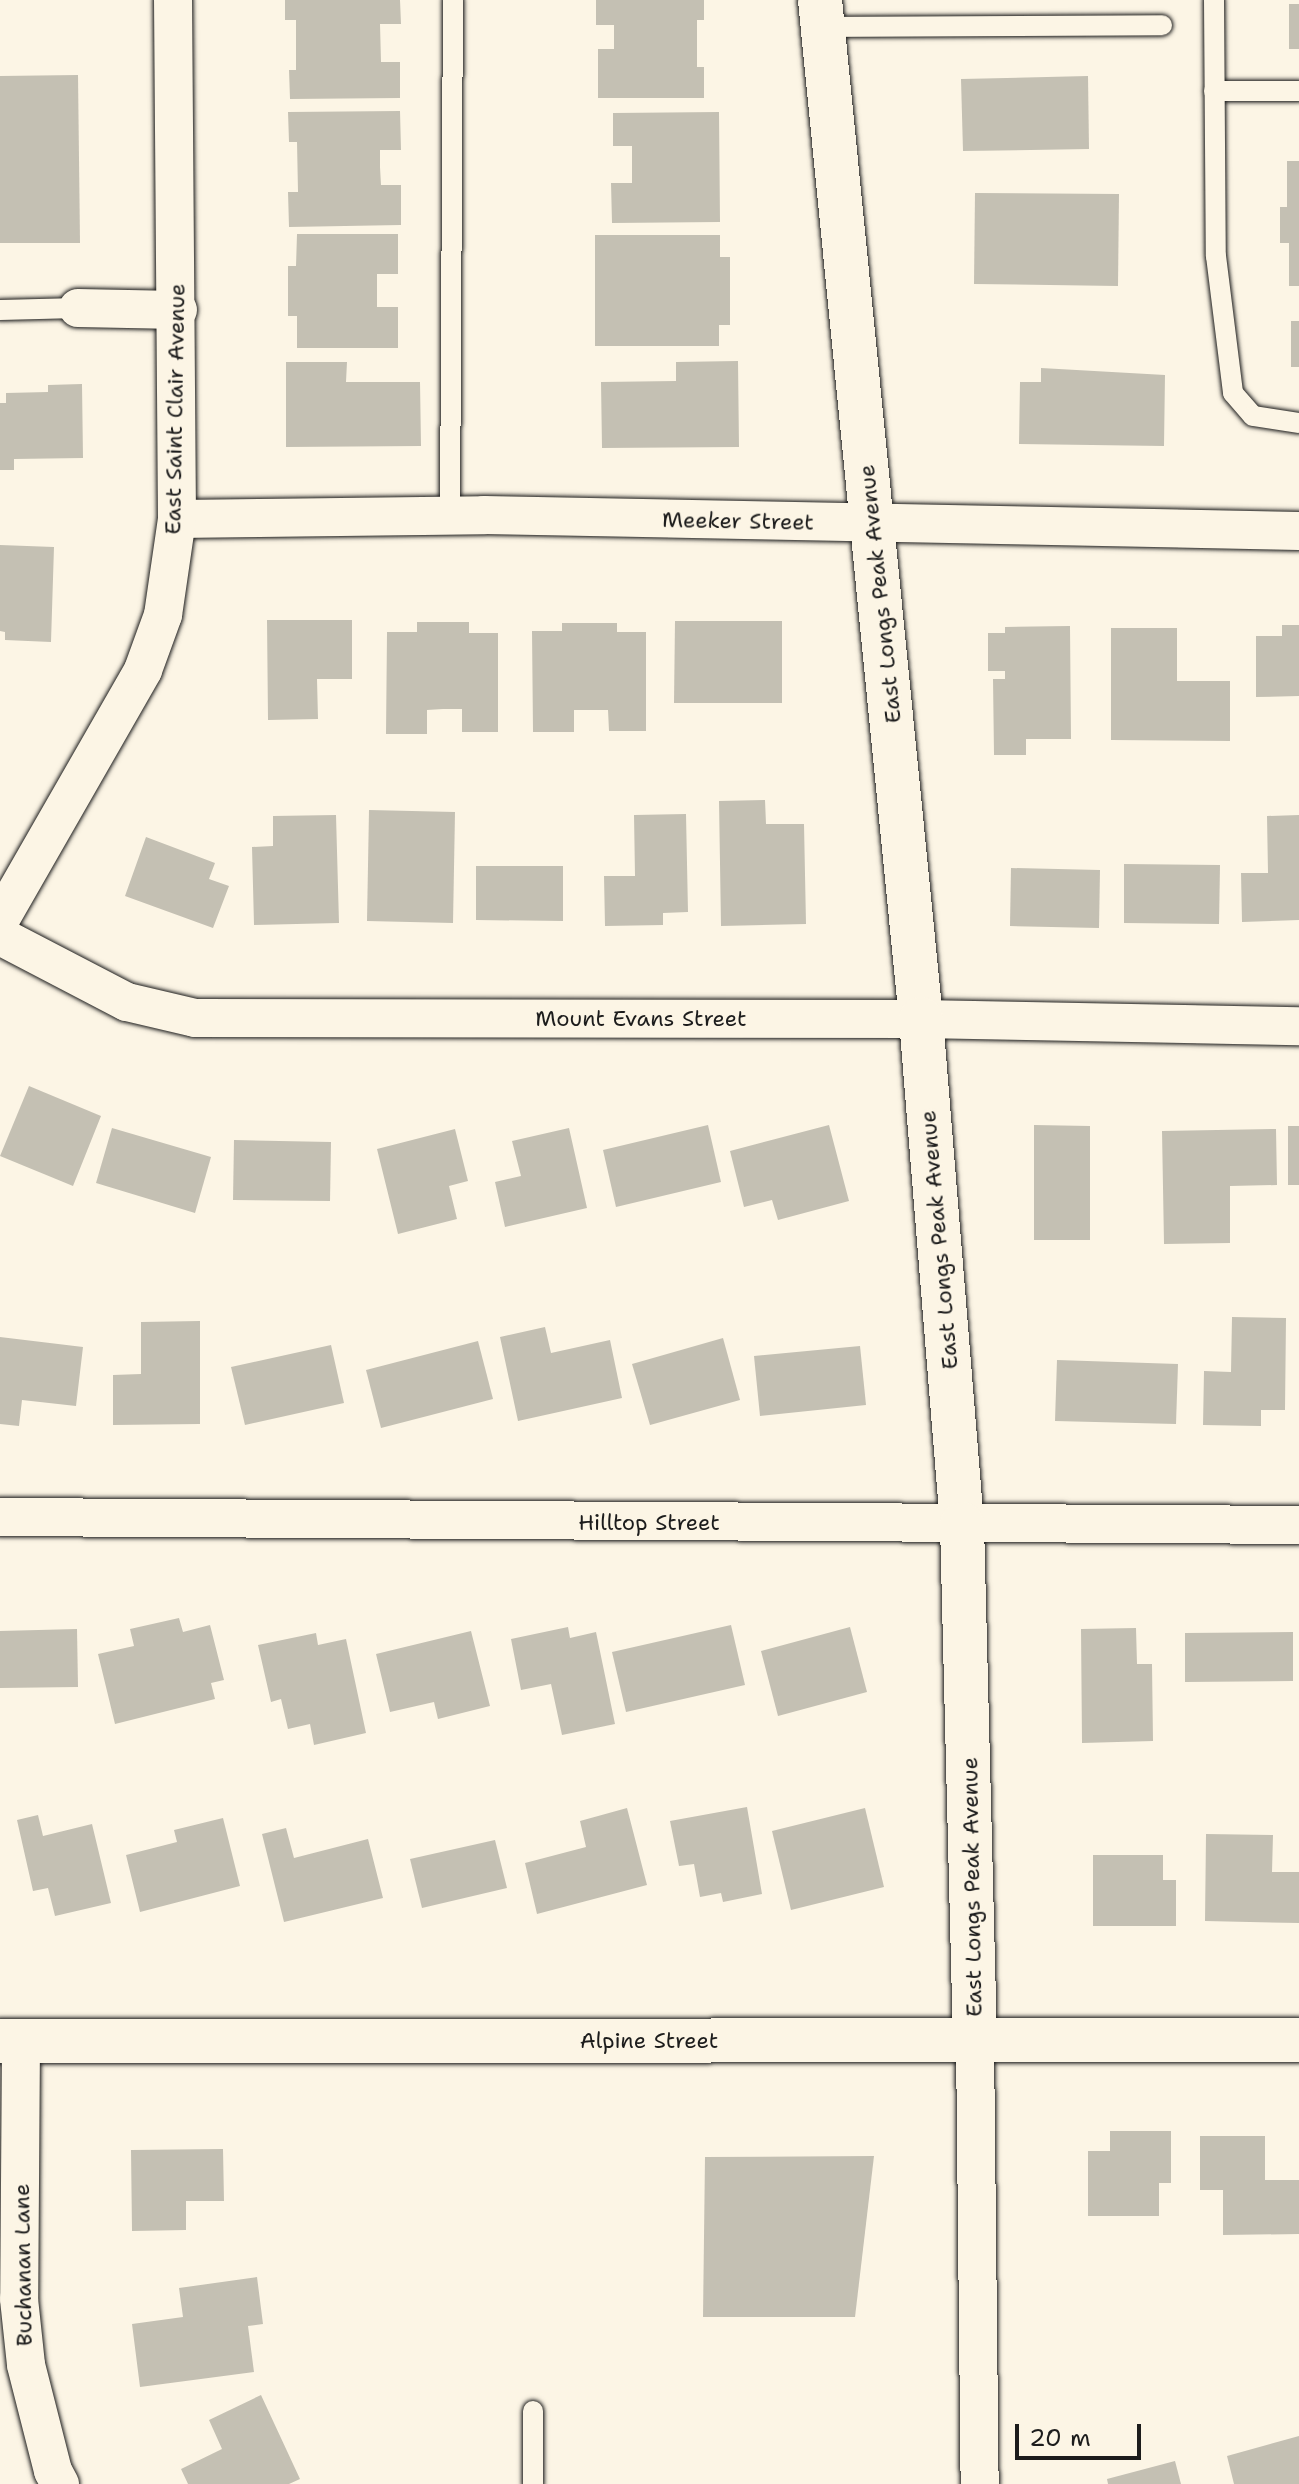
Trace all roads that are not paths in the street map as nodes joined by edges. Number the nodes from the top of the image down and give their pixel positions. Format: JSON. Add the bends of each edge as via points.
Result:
{"nodes":[{"id":1,"x":173,"y":0,"type":"edge"},
{"id":2,"x":453,"y":0,"type":"edge"},
{"id":3,"x":1214,"y":0,"type":"edge"},
{"id":4,"x":822,"y":14,"type":"edge"},
{"id":5,"x":1162,"y":25,"type":"dead end"},
{"id":6,"x":1214,"y":91,"type":"junction"},
{"id":7,"x":1299,"y":91,"type":"edge"},
{"id":8,"x":78,"y":308,"type":"joint"},
{"id":9,"x":0,"y":310,"type":"edge"},
{"id":10,"x":178,"y":310,"type":"junction"},
{"id":11,"x":1299,"y":423,"type":"edge"},
{"id":12,"x":450,"y":515,"type":"junction"},
{"id":13,"x":177,"y":519,"type":"junction"},
{"id":14,"x":873,"y":524,"type":"junction"},
{"id":15,"x":1299,"y":531,"type":"edge"},
{"id":16,"x":0,"y":920,"type":"edge"},
{"id":17,"x":0,"y":936,"type":"edge"},
{"id":18,"x":921,"y":1019,"type":"junction"},
{"id":19,"x":1299,"y":1026,"type":"edge"},
{"id":20,"x":0,"y":1517,"type":"edge"},
{"id":21,"x":962,"y":1524,"type":"junction"},
{"id":22,"x":1299,"y":1525,"type":"edge"},
{"id":23,"x":975,"y":2040,"type":"junction"},
{"id":24,"x":1299,"y":2040,"type":"edge"},
{"id":25,"x":11,"y":2041,"type":"edge"},
{"id":26,"x":533,"y":2411,"type":"dead end"},
{"id":27,"x":60,"y":2484,"type":"edge"},
{"id":28,"x":533,"y":2484,"type":"edge"},
{"id":29,"x":980,"y":2484,"type":"edge"}],
"edges":[{"from":1,"to":10,"type":"street","name":"East Saint Clair Avenue"},
{"from":2,"to":12,"type":"lane"},
{"from":3,"to":6,"type":"lane"},
{"from":4,"to":5,"type":"lane"},
{"from":4,"to":14,"type":"street","name":"East Longs Peak Avenue"},
{"from":6,"to":7,"type":"lane"},
{"from":6,"to":11,"type":"lane","via":[[1216,256],[1233,393],[1253,416]]},
{"from":8,"to":9,"type":"lane"},
{"from":8,"to":10,"type":"street"},
{"from":10,"to":13,"type":"street","name":"East Saint Clair Avenue"},
{"from":12,"to":13,"type":"street","name":"Meeker Street"},
{"from":12,"to":14,"type":"street","name":"Meeker Street"},
{"from":13,"to":16,"type":"street","name":"East Saint Clair Avenue","via":[[163,615],[143,670]]},
{"from":14,"to":15,"type":"street","name":"Meeker Street"},
{"from":14,"to":18,"type":"street","name":"East Longs Peak Avenue"},
{"from":17,"to":18,"type":"street","name":"Mount Evans Street","via":[[127,1002],[195,1018]]},
{"from":18,"to":19,"type":"street","name":"Mount Evans Street"},
{"from":18,"to":21,"type":"street","name":"East Longs Peak Avenue"},
{"from":20,"to":21,"type":"street","name":"Hilltop Street"},
{"from":21,"to":22,"type":"street","name":"Hilltop Street"},
{"from":21,"to":23,"type":"street","name":"East Longs Peak Avenue"},
{"from":23,"to":24,"type":"street","name":"Alpine Street"},
{"from":23,"to":25,"type":"street","name":"Alpine Street"},
{"from":23,"to":29,"type":"street","name":"East Longs Peak Avenue"},
{"from":25,"to":27,"type":"street","name":"Buchanan Lane","via":[[26,2365]]},
{"from":26,"to":28,"type":"lane"}]}
